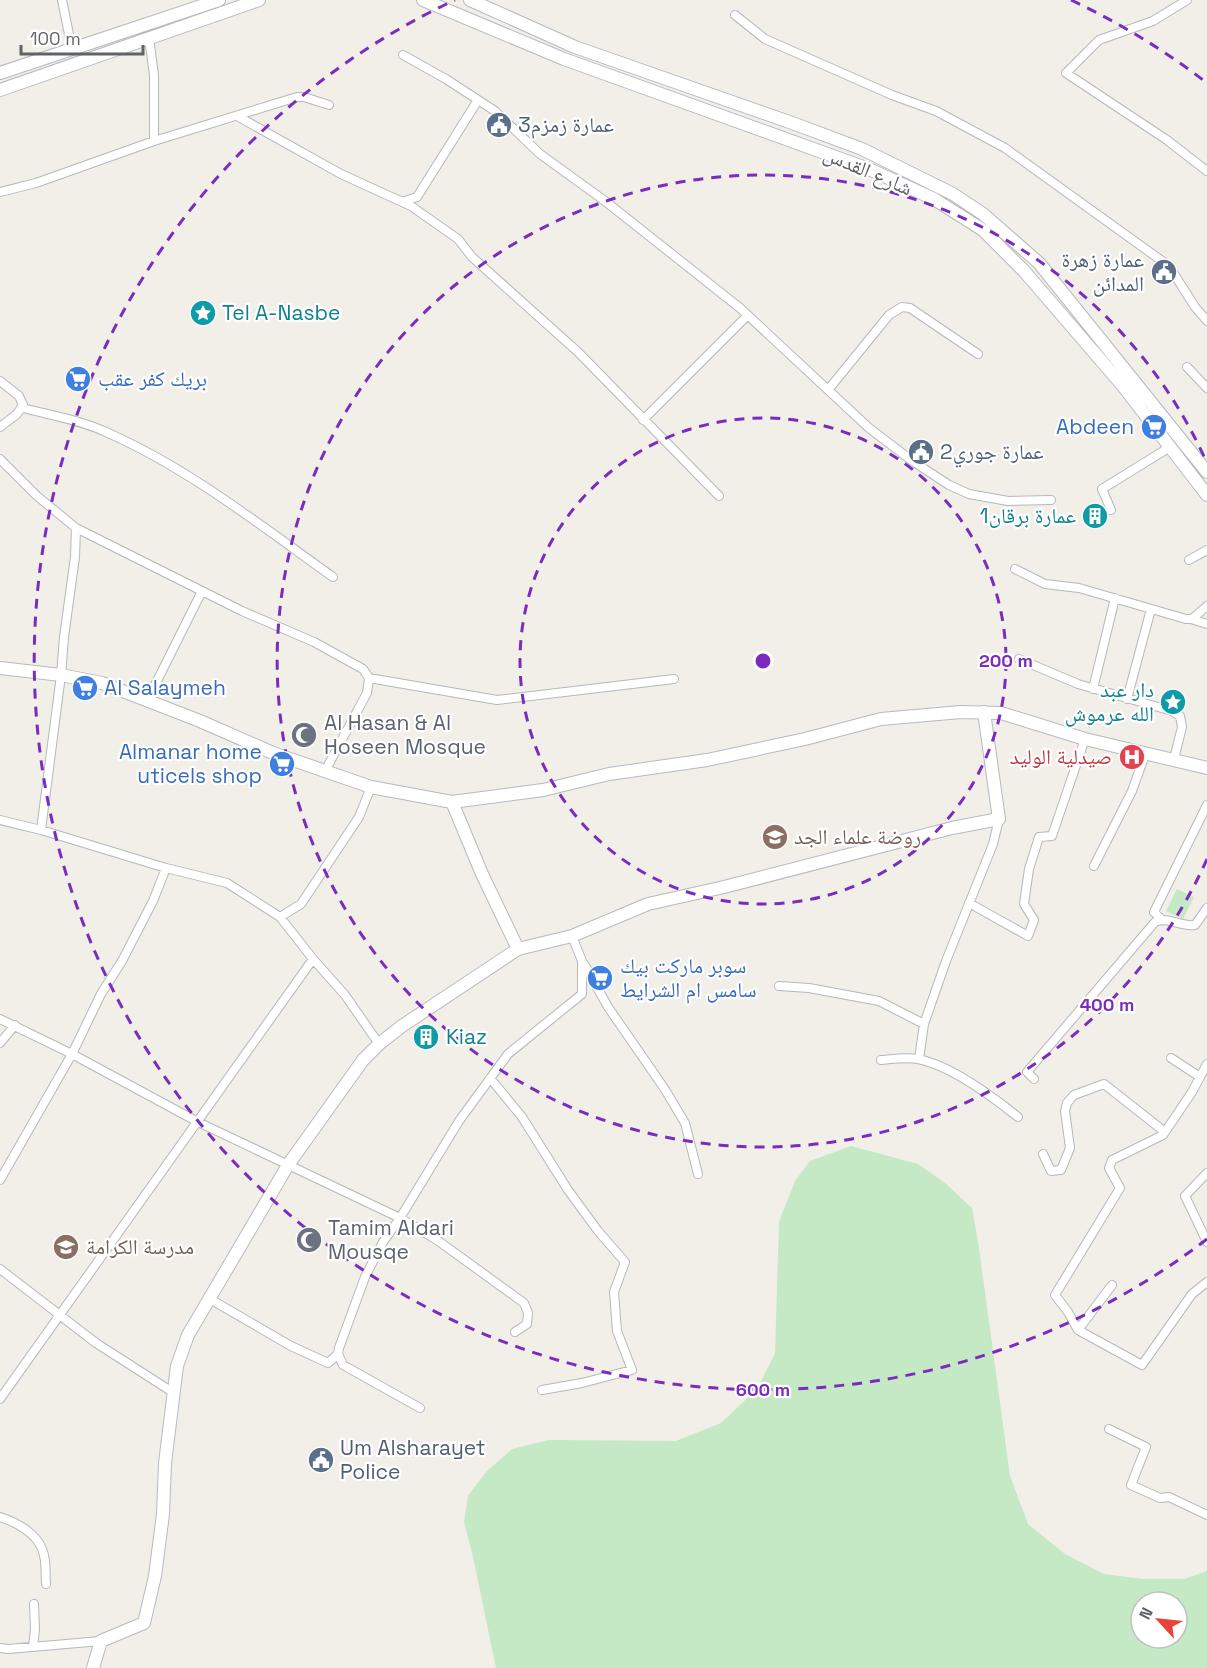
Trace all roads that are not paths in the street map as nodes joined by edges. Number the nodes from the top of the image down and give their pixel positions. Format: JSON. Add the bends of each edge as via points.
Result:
{"nodes":[{"id":1,"x":62,"y":0,"type":"edge"},
{"id":2,"x":260,"y":0,"type":"edge"},
{"id":3,"x":423,"y":0,"type":"edge"},
{"id":4,"x":470,"y":0,"type":"edge"},
{"id":5,"x":1186,"y":0,"type":"edge"},
{"id":6,"x":214,"y":1,"type":"edge"},
{"id":7,"x":735,"y":15,"type":"dead end"},
{"id":8,"x":149,"y":38,"type":"junction"},
{"id":9,"x":575,"y":47,"type":"junction"},
{"id":10,"x":72,"y":49,"type":"junction"},
{"id":11,"x":403,"y":56,"type":"dead end"},
{"id":12,"x":564,"y":59,"type":"junction"},
{"id":13,"x":74,"y":64,"type":"junction"},
{"id":14,"x":0,"y":74,"type":"edge"},
{"id":15,"x":0,"y":90,"type":"edge"},
{"id":16,"x":478,"y":100,"type":"junction"},
{"id":17,"x":329,"y":105,"type":"dead end"},
{"id":18,"x":237,"y":116,"type":"junction"},
{"id":19,"x":154,"y":141,"type":"junction"},
{"id":20,"x":1207,"y":171,"type":"edge"},
{"id":21,"x":0,"y":192,"type":"edge"},
{"id":22,"x":402,"y":202,"type":"junction"},
{"id":23,"x":747,"y":316,"type":"junction"},
{"id":24,"x":1207,"y":321,"type":"edge"},
{"id":25,"x":978,"y":354,"type":"dead end"},
{"id":26,"x":1187,"y":367,"type":"dead end"},
{"id":27,"x":0,"y":381,"type":"edge"},
{"id":28,"x":1207,"y":388,"type":"edge"},
{"id":29,"x":828,"y":390,"type":"junction"},
{"id":30,"x":23,"y":408,"type":"junction"},
{"id":31,"x":643,"y":420,"type":"junction"},
{"id":32,"x":0,"y":427,"type":"edge"},
{"id":33,"x":1170,"y":447,"type":"junction"},
{"id":34,"x":0,"y":459,"type":"edge"},
{"id":35,"x":1207,"y":472,"type":"edge"},
{"id":36,"x":1207,"y":495,"type":"edge"},
{"id":37,"x":719,"y":496,"type":"dead end"},
{"id":38,"x":1051,"y":500,"type":"dead end"},
{"id":39,"x":1112,"y":510,"type":"dead end"},
{"id":40,"x":75,"y":528,"type":"junction"},
{"id":41,"x":1207,"y":550,"type":"edge"},
{"id":42,"x":1189,"y":560,"type":"dead end"},
{"id":43,"x":1015,"y":569,"type":"dead end"},
{"id":44,"x":333,"y":577,"type":"dead end"},
{"id":45,"x":202,"y":591,"type":"junction"},
{"id":46,"x":1115,"y":598,"type":"junction"},
{"id":47,"x":1207,"y":606,"type":"edge"},
{"id":48,"x":1151,"y":609,"type":"junction"},
{"id":49,"x":1191,"y":619,"type":"junction"},
{"id":50,"x":1207,"y":624,"type":"edge"},
{"id":51,"x":1019,"y":659,"type":"dead end"},
{"id":52,"x":0,"y":668,"type":"edge"},
{"id":53,"x":61,"y":675,"type":"junction"},
{"id":54,"x":369,"y":678,"type":"junction"},
{"id":55,"x":674,"y":679,"type":"dead end"},
{"id":56,"x":1093,"y":689,"type":"junction"},
{"id":57,"x":1127,"y":699,"type":"junction"},
{"id":58,"x":147,"y":701,"type":"junction"},
{"id":59,"x":984,"y":712,"type":"junction"},
{"id":60,"x":1085,"y":739,"type":"junction"},
{"id":61,"x":1146,"y":752,"type":"junction"},
{"id":62,"x":1174,"y":759,"type":"junction"},
{"id":63,"x":1207,"y":768,"type":"edge"},
{"id":64,"x":326,"y":771,"type":"junction"},
{"id":65,"x":371,"y":788,"type":"junction"},
{"id":66,"x":452,"y":802,"type":"junction"},
{"id":67,"x":1207,"y":806,"type":"edge"},
{"id":68,"x":999,"y":819,"type":"junction"},
{"id":69,"x":0,"y":820,"type":"edge"},
{"id":70,"x":41,"y":830,"type":"junction"},
{"id":71,"x":1095,"y":866,"type":"dead end"},
{"id":72,"x":166,"y":868,"type":"junction"},
{"id":73,"x":969,"y":903,"type":"junction"},
{"id":74,"x":1207,"y":908,"type":"edge"},
{"id":75,"x":280,"y":916,"type":"junction"},
{"id":76,"x":1161,"y":919,"type":"junction"},
{"id":77,"x":572,"y":936,"type":"junction"},
{"id":78,"x":518,"y":950,"type":"junction"},
{"id":79,"x":313,"y":959,"type":"junction"},
{"id":80,"x":582,"y":961,"type":"junction"},
{"id":81,"x":779,"y":986,"type":"dead end"},
{"id":82,"x":0,"y":1019,"type":"edge"},
{"id":83,"x":924,"y":1024,"type":"junction"},
{"id":84,"x":15,"y":1025,"type":"junction"},
{"id":85,"x":0,"y":1043,"type":"edge"},
{"id":86,"x":379,"y":1044,"type":"junction"},
{"id":87,"x":72,"y":1054,"type":"junction"},
{"id":88,"x":1171,"y":1058,"type":"dead end"},
{"id":89,"x":918,"y":1059,"type":"junction"},
{"id":90,"x":881,"y":1060,"type":"dead end"},
{"id":91,"x":1207,"y":1064,"type":"edge"},
{"id":92,"x":1200,"y":1077,"type":"junction"},
{"id":93,"x":490,"y":1078,"type":"junction"},
{"id":94,"x":1034,"y":1079,"type":"dead end"},
{"id":95,"x":1018,"y":1117,"type":"dead end"},
{"id":96,"x":198,"y":1122,"type":"junction"},
{"id":97,"x":1165,"y":1132,"type":"junction"},
{"id":98,"x":1043,"y":1154,"type":"dead end"},
{"id":99,"x":288,"y":1165,"type":"junction"},
{"id":100,"x":1207,"y":1173,"type":"edge"},
{"id":101,"x":698,"y":1174,"type":"dead end"},
{"id":102,"x":0,"y":1180,"type":"edge"},
{"id":103,"x":400,"y":1218,"type":"junction"},
{"id":104,"x":1207,"y":1242,"type":"edge"},
{"id":105,"x":0,"y":1269,"type":"edge"},
{"id":106,"x":1207,"y":1282,"type":"edge"},
{"id":107,"x":1112,"y":1285,"type":"dead end"},
{"id":108,"x":210,"y":1299,"type":"junction"},
{"id":109,"x":59,"y":1315,"type":"junction"},
{"id":110,"x":1078,"y":1330,"type":"junction"},
{"id":111,"x":515,"y":1332,"type":"dead end"},
{"id":112,"x":338,"y":1354,"type":"junction"},
{"id":113,"x":542,"y":1390,"type":"dead end"},
{"id":114,"x":174,"y":1393,"type":"junction"},
{"id":115,"x":0,"y":1399,"type":"edge"},
{"id":116,"x":420,"y":1408,"type":"dead end"},
{"id":117,"x":1109,"y":1429,"type":"dead end"},
{"id":118,"x":1207,"y":1515,"type":"edge"},
{"id":119,"x":0,"y":1517,"type":"edge"},
{"id":120,"x":46,"y":1584,"type":"dead end"},
{"id":121,"x":33,"y":1604,"type":"dead end"},
{"id":122,"x":101,"y":1641,"type":"junction"},
{"id":123,"x":33,"y":1647,"type":"junction"},
{"id":124,"x":0,"y":1648,"type":"edge"},
{"id":125,"x":93,"y":1668,"type":"edge"}],
"edges":[{"from":1,"to":10,"type":"street"},
{"from":2,"to":8,"type":"street"},
{"from":3,"to":12,"type":"street","name":"شارع القدس"},
{"from":4,"to":9,"type":"street","name":"شارع القدس"},
{"from":5,"to":20,"type":"street","via":[[1153,21],[1099,40],[1066,73]]},
{"from":6,"to":10,"type":"street"},
{"from":7,"to":24,"type":"street","via":[[765,39],[936,111],[1005,148],[1169,266]]},
{"from":8,"to":13,"type":"street"},
{"from":8,"to":19,"type":"street","via":[[154,75]]},
{"from":9,"to":12,"type":"street"},
{"from":9,"to":35,"type":"street","name":"شارع القدس","via":[[862,149],[935,183],[983,214],[1039,263]]},
{"from":10,"to":13,"type":"street"},
{"from":10,"to":14,"type":"street"},
{"from":11,"to":16,"type":"street"},
{"from":12,"to":33,"type":"street","name":"شارع القدس","via":[[869,169],[934,199],[982,230],[1047,298]]},
{"from":13,"to":15,"type":"street"},
{"from":16,"to":22,"type":"street","via":[[417,197]]},
{"from":16,"to":23,"type":"street","via":[[540,154],[605,201]]},
{"from":17,"to":18,"type":"street","via":[[304,97]]},
{"from":18,"to":19,"type":"street"},
{"from":18,"to":22,"type":"street","via":[[341,174]]},
{"from":19,"to":21,"type":"street"},
{"from":22,"to":31,"type":"street","via":[[458,239],[472,257],[578,352]]},
{"from":23,"to":29,"type":"street"},
{"from":23,"to":31,"type":"street"},
{"from":25,"to":29,"type":"street","via":[[902,306],[889,315]]},
{"from":26,"to":28,"type":"street"},
{"from":27,"to":30,"type":"street","via":[[19,396]]},
{"from":29,"to":38,"type":"street","via":[[869,428],[949,485],[969,494],[1008,501]]},
{"from":30,"to":32,"type":"street"},
{"from":30,"to":44,"type":"street","via":[[105,431],[150,454],[218,495]]},
{"from":31,"to":37,"type":"street"},
{"from":33,"to":36,"type":"street","name":"شارع القدس"},
{"from":33,"to":39,"type":"street","via":[[1102,489]]},
{"from":34,"to":40,"type":"street"},
{"from":40,"to":45,"type":"street"},
{"from":40,"to":53,"type":"street"},
{"from":41,"to":42,"type":"street"},
{"from":43,"to":46,"type":"street","via":[[1045,584]]},
{"from":45,"to":54,"type":"street","via":[[314,642],[363,669]]},
{"from":45,"to":58,"type":"street"},
{"from":46,"to":48,"type":"street"},
{"from":46,"to":56,"type":"street"},
{"from":47,"to":49,"type":"street"},
{"from":48,"to":49,"type":"street"},
{"from":48,"to":57,"type":"street"},
{"from":49,"to":50,"type":"street"},
{"from":51,"to":56,"type":"street"},
{"from":52,"to":53,"type":"street"},
{"from":53,"to":58,"type":"street","via":[[102,683]]},
{"from":53,"to":70,"type":"street"},
{"from":54,"to":55,"type":"street","via":[[497,700]]},
{"from":54,"to":64,"type":"street","via":[[367,693]]},
{"from":56,"to":57,"type":"street"},
{"from":57,"to":62,"type":"street","via":[[1180,716],[1182,727]]},
{"from":58,"to":64,"type":"street"},
{"from":59,"to":60,"type":"street","via":[[1001,713]]},
{"from":59,"to":66,"type":"street","via":[[881,719],[707,760]]},
{"from":59,"to":68,"type":"street"},
{"from":60,"to":61,"type":"street"},
{"from":60,"to":73,"type":"street","via":[[1052,836],[1038,837],[1024,904],[1034,920],[1028,936]]},
{"from":61,"to":62,"type":"street"},
{"from":61,"to":71,"type":"street","via":[[1132,791]]},
{"from":62,"to":63,"type":"street"},
{"from":64,"to":65,"type":"street"},
{"from":65,"to":66,"type":"street"},
{"from":65,"to":75,"type":"street","via":[[358,817],[301,904]]},
{"from":66,"to":78,"type":"street"},
{"from":67,"to":76,"type":"street","via":[[1154,912]]},
{"from":68,"to":73,"type":"street"},
{"from":68,"to":77,"type":"street","via":[[648,904]]},
{"from":69,"to":70,"type":"street"},
{"from":70,"to":72,"type":"street"},
{"from":72,"to":75,"type":"street","via":[[227,883]]},
{"from":72,"to":87,"type":"street","via":[[153,901]]},
{"from":73,"to":83,"type":"street"},
{"from":74,"to":76,"type":"street","via":[[1195,925],[1186,927]]},
{"from":75,"to":79,"type":"street"},
{"from":76,"to":94,"type":"street","via":[[1027,1072]]},
{"from":77,"to":78,"type":"street"},
{"from":77,"to":80,"type":"street"},
{"from":78,"to":86,"type":"street","via":[[456,988]]},
{"from":79,"to":86,"type":"street","via":[[345,995]]},
{"from":79,"to":96,"type":"street"},
{"from":80,"to":93,"type":"street","via":[[582,994],[508,1054]]},
{"from":80,"to":101,"type":"street","via":[[685,1124]]},
{"from":81,"to":83,"type":"street","via":[[879,1001]]},
{"from":82,"to":84,"type":"street"},
{"from":83,"to":89,"type":"street"},
{"from":84,"to":85,"type":"street"},
{"from":84,"to":87,"type":"street"},
{"from":86,"to":99,"type":"street","via":[[363,1060]]},
{"from":87,"to":96,"type":"street"},
{"from":87,"to":102,"type":"street"},
{"from":88,"to":92,"type":"street"},
{"from":89,"to":90,"type":"street"},
{"from":89,"to":95,"type":"street","via":[[990,1095]]},
{"from":91,"to":92,"type":"street"},
{"from":92,"to":97,"type":"street"},
{"from":93,"to":103,"type":"street"},
{"from":93,"to":113,"type":"street","via":[[522,1117],[598,1231],[625,1262],[614,1292],[617,1331],[632,1370]]},
{"from":96,"to":99,"type":"street"},
{"from":96,"to":109,"type":"street"},
{"from":97,"to":98,"type":"street","via":[[1104,1084],[1074,1095],[1068,1103],[1065,1111],[1070,1148],[1061,1170],[1051,1171]]},
{"from":97,"to":110,"type":"street","via":[[1110,1163],[1120,1188],[1054,1295]]},
{"from":99,"to":103,"type":"street"},
{"from":99,"to":108,"type":"street"},
{"from":100,"to":104,"type":"street","via":[[1185,1196]]},
{"from":103,"to":111,"type":"street","via":[[525,1303],[527,1324]]},
{"from":103,"to":112,"type":"street","via":[[366,1277]]},
{"from":105,"to":109,"type":"street"},
{"from":106,"to":110,"type":"street","via":[[1192,1294],[1142,1365]]},
{"from":107,"to":110,"type":"street"},
{"from":108,"to":112,"type":"street","via":[[328,1363]]},
{"from":108,"to":114,"type":"street","via":[[188,1335],[177,1366]]},
{"from":109,"to":114,"type":"street"},
{"from":109,"to":115,"type":"street"},
{"from":112,"to":116,"type":"street","via":[[346,1368]]},
{"from":114,"to":122,"type":"street","via":[[163,1514],[144,1623]]},
{"from":117,"to":118,"type":"street","via":[[1146,1447],[1131,1485]]},
{"from":119,"to":120,"type":"street","via":[[30,1533],[42,1547]]},
{"from":121,"to":123,"type":"street"},
{"from":122,"to":123,"type":"street"},
{"from":122,"to":125,"type":"street"},
{"from":123,"to":124,"type":"street"}]}
